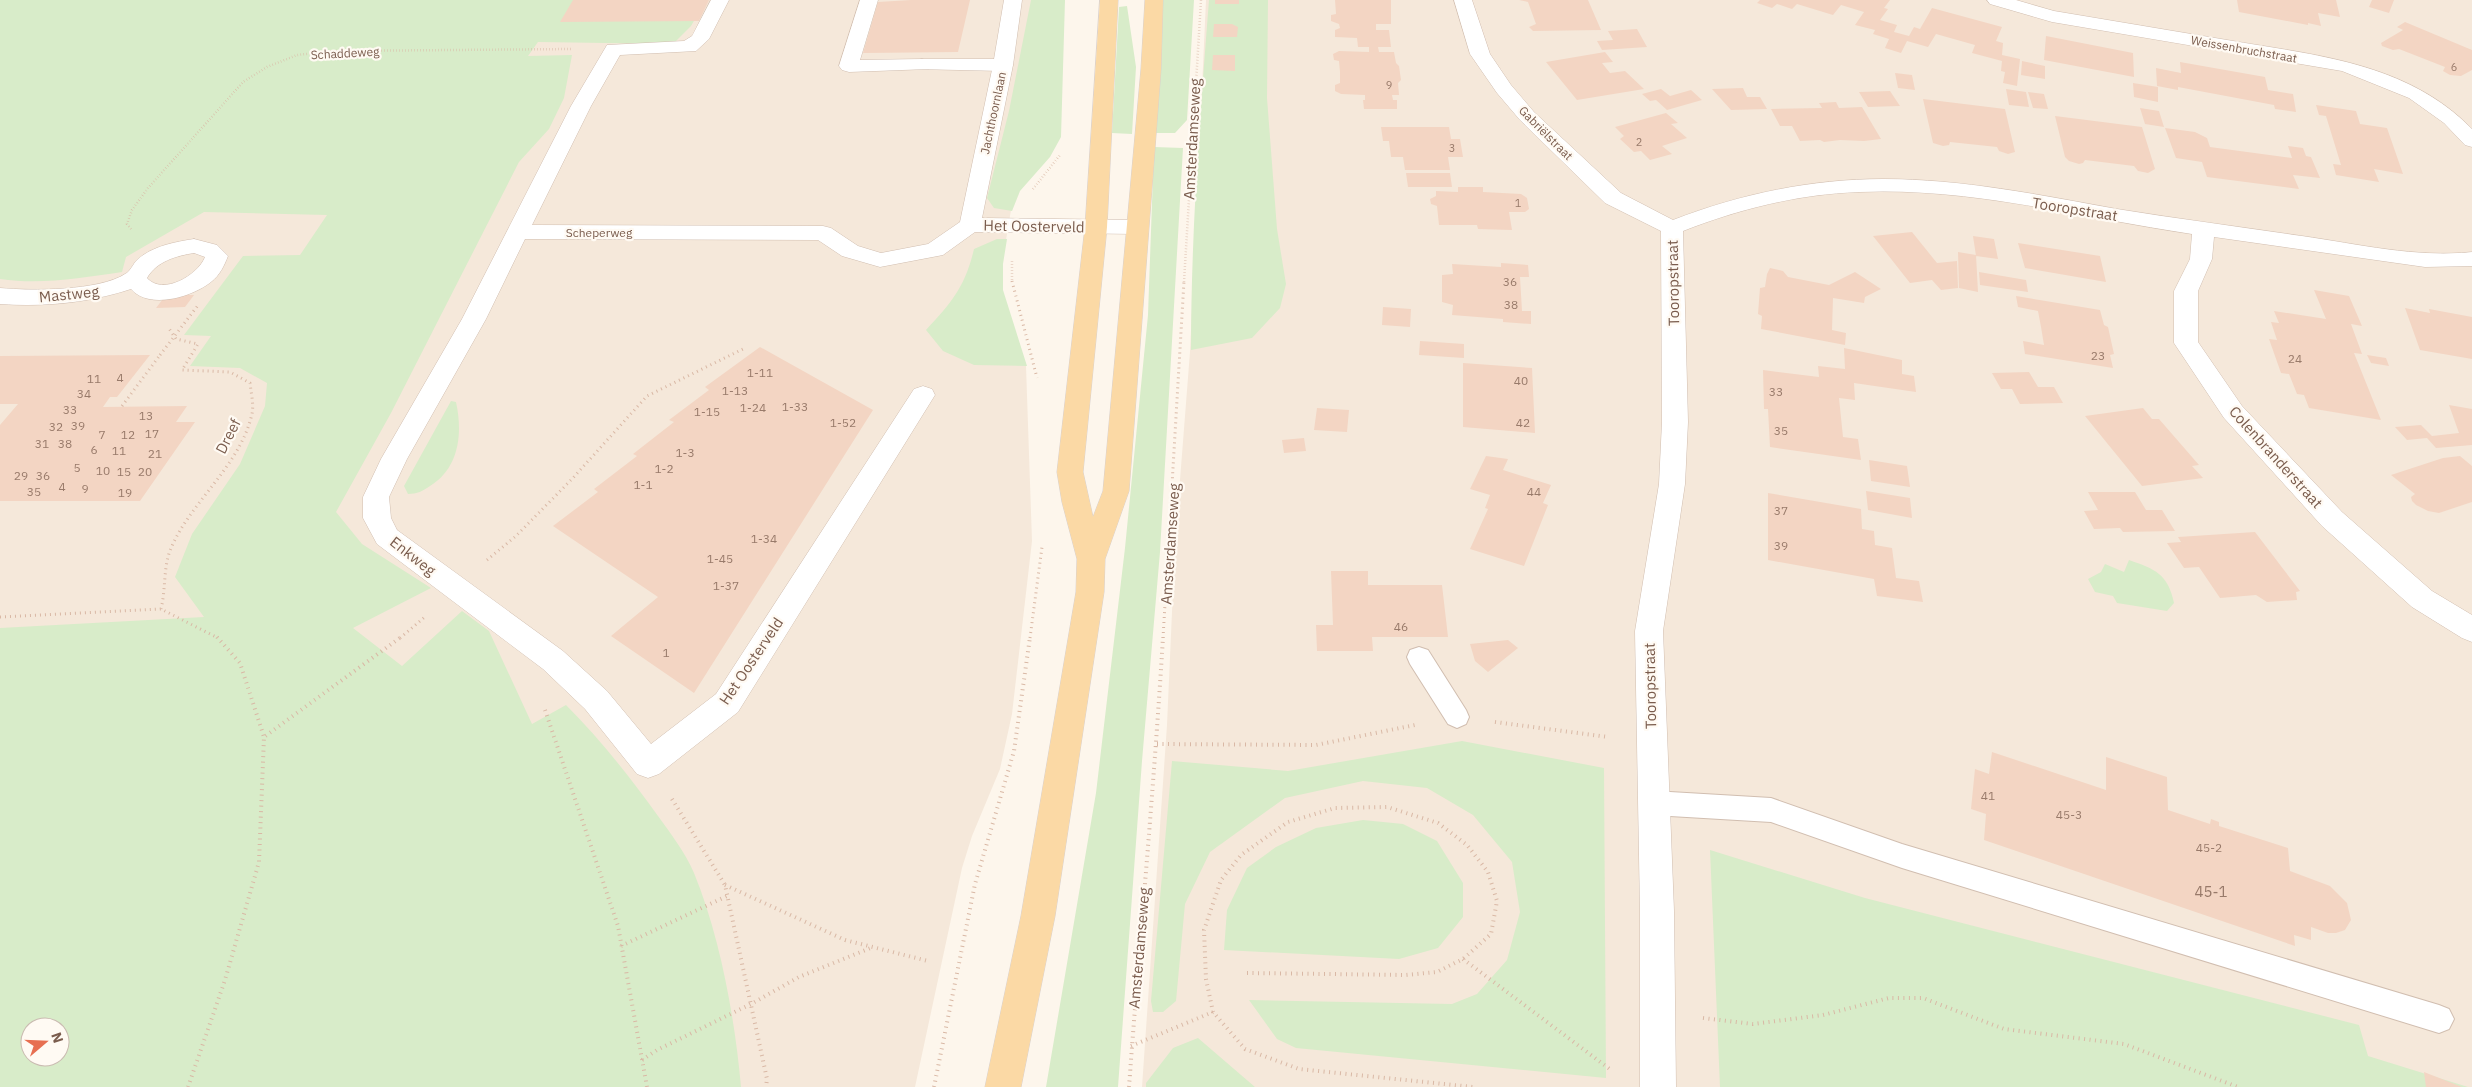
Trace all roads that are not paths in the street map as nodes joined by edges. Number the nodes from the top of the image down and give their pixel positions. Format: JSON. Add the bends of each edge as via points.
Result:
{"nodes":[{"id":1,"x":720,"y":0,"type":"edge"},
{"id":2,"x":869,"y":0,"type":"edge"},
{"id":3,"x":1013,"y":0,"type":"edge"},
{"id":4,"x":1109,"y":0,"type":"edge"},
{"id":5,"x":1154,"y":0,"type":"edge"},
{"id":6,"x":1463,"y":0,"type":"edge"},
{"id":7,"x":1996,"y":0,"type":"edge"},
{"id":8,"x":1003,"y":65,"type":"junction"},
{"id":9,"x":2472,"y":141,"type":"edge"},
{"id":10,"x":970,"y":225,"type":"junction"},
{"id":11,"x":1096,"y":227,"type":"junction"},
{"id":12,"x":1137,"y":227,"type":"junction"},
{"id":13,"x":1672,"y":228,"type":"junction"},
{"id":14,"x":2204,"y":229,"type":"junction"},
{"id":15,"x":518,"y":232,"type":"junction"},
{"id":16,"x":2472,"y":258,"type":"edge"},
{"id":17,"x":880,"y":260,"type":"joint"},
{"id":18,"x":136,"y":279,"type":"junction"},
{"id":19,"x":0,"y":296,"type":"edge"},
{"id":20,"x":923,"y":395,"type":"dead end"},
{"id":21,"x":1091,"y":559,"type":"junction"},
{"id":22,"x":2472,"y":630,"type":"edge"},
{"id":23,"x":1419,"y":657,"type":"dead end"},
{"id":24,"x":1457,"y":717,"type":"road end"},
{"id":25,"x":648,"y":764,"type":"joint"},
{"id":26,"x":1654,"y":804,"type":"junction"},
{"id":27,"x":2439,"y":1019,"type":"dead end"},
{"id":28,"x":1003,"y":1087,"type":"edge"},
{"id":29,"x":1658,"y":1087,"type":"edge"}],
"edges":[{"from":1,"to":15,"type":"street","via":[[700,39],[690,47],[614,49],[581,106]]},
{"from":2,"to":8,"type":"street","via":[[849,66]]},
{"from":3,"to":8,"type":"street","name":"Jachthoornlaan"},
{"from":4,"to":11,"type":"main road"},
{"from":5,"to":12,"type":"main road"},
{"from":6,"to":13,"type":"street","name":"Gabriëlstraat","via":[[1480,54],[1527,116],[1613,198]]},
{"from":7,"to":9,"type":"street","name":"Weissenbruchstraat","via":[[2052,16],[2348,66],[2416,94],[2451,119]]},
{"from":8,"to":10,"type":"street","name":"Jachthoornlaan"},
{"from":10,"to":11,"type":"street","name":"Het Oosterveld"},
{"from":10,"to":17,"type":"street","name":"Het Oosterveld","via":[[935,250]]},
{"from":11,"to":12,"type":"street","name":"Het Oosterveld"},
{"from":11,"to":21,"type":"main road","via":[[1070,472]]},
{"from":12,"to":21,"type":"main road","via":[[1116,492]]},
{"from":13,"to":14,"type":"street","name":"Tooropstraat","via":[[1697,218],[1792,193],[1885,185],[1958,190]]},
{"from":13,"to":26,"type":"street","name":"Tooropstraat","via":[[1675,422],[1670,494],[1649,631]]},
{"from":14,"to":16,"type":"street","name":"Tooropstraat","via":[[2425,260]]},
{"from":14,"to":22,"type":"street","name":"Colenbranderstraat","via":[[2201,259],[2186,291],[2186,342],[2233,412],[2332,519],[2422,599]]},
{"from":15,"to":17,"type":"street","name":"Scheperweg","via":[[823,233],[850,251]]},
{"from":15,"to":25,"type":"street","name":"Enkweg","via":[[474,319],[394,459],[376,497],[377,518],[387,537],[552,660],[596,700]]},
{"from":18,"to":18,"type":"street","via":[[145,264],[181,248],[205,247],[217,256],[211,271],[197,282],[165,292],[144,290]]},
{"from":18,"to":19,"type":"street","name":"Mastweg","via":[[107,289],[58,297]]},
{"from":20,"to":25,"type":"street","name":"Het Oosterveld","via":[[727,703]]},
{"from":21,"to":28,"type":"main road","via":[[1090,592],[1040,906]]},
{"from":23,"to":24,"type":"lane"},
{"from":26,"to":27,"type":"lane","via":[[1771,810],[1902,856]]},
{"from":26,"to":29,"type":"street","name":"Tooropstraat"}]}
